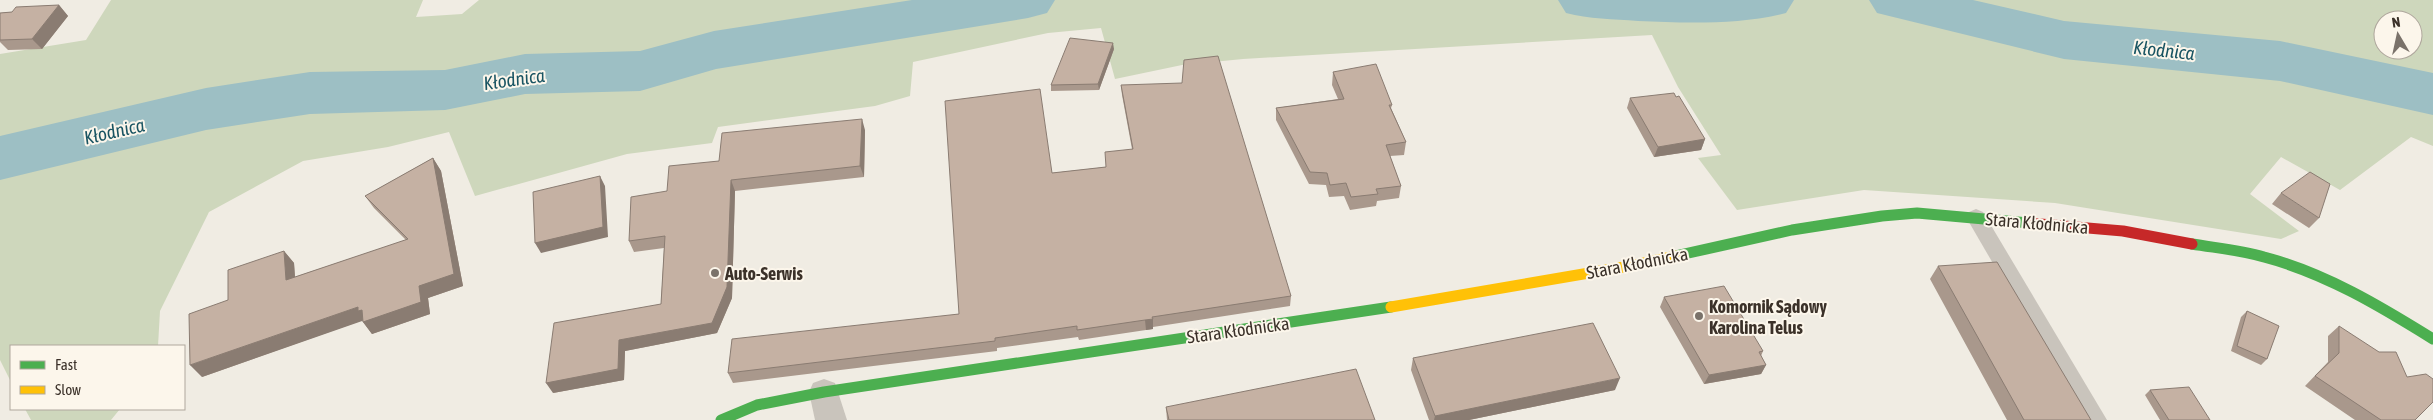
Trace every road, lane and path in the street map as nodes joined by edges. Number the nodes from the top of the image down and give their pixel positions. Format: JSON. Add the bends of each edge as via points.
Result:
{"nodes":[{"id":1,"x":1976,"y":217,"type":"junction"},
{"id":2,"x":2433,"y":339,"type":"edge"},
{"id":3,"x":827,"y":406,"type":"edge"},
{"id":4,"x":721,"y":420,"type":"edge"},
{"id":5,"x":2096,"y":420,"type":"edge"}],
"edges":[{"from":1,"to":2,"type":"street","name":"Stara Kłodnicka","via":[[2123,231],[2270,258],[2316,275],[2394,314]]},
{"from":1,"to":3,"type":"street","name":"Stara Kłodnicka","via":[[1917,213],[1792,230],[1630,266]]},
{"from":1,"to":5,"type":"lane"},
{"from":3,"to":4,"type":"street","name":"Stara Kłodnicka","via":[[769,402]]}]}
